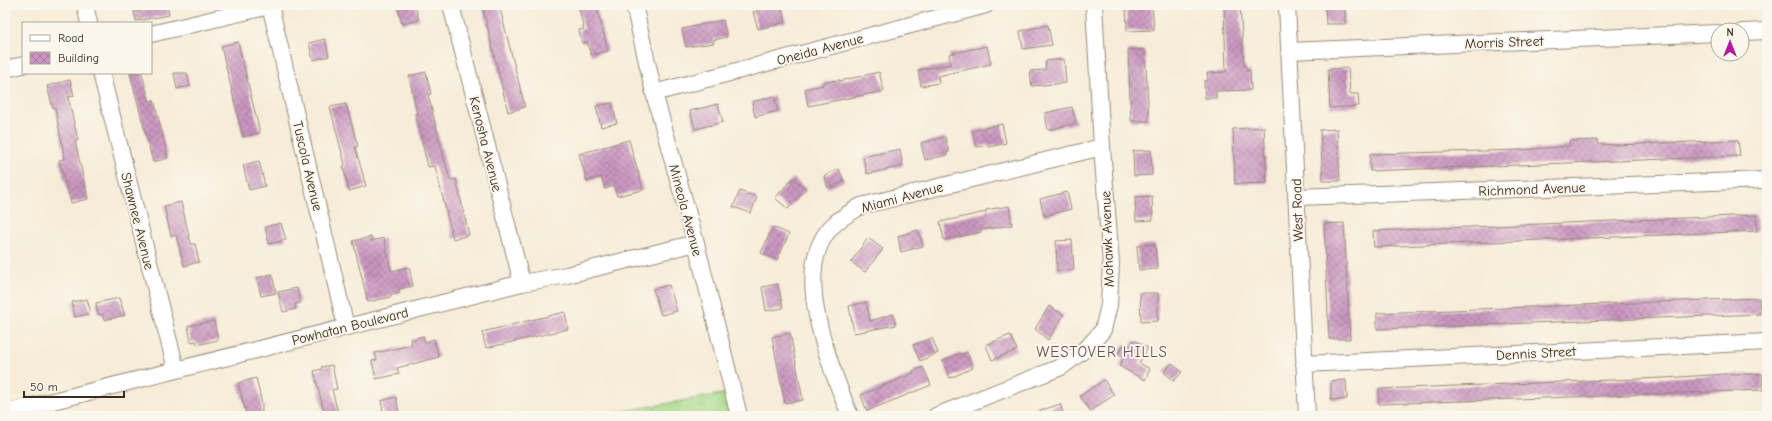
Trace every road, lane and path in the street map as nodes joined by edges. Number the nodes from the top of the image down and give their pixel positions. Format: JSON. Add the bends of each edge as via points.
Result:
{"nodes":[{"id":1,"x":85,"y":5,"type":"edge"},
{"id":2,"x":271,"y":5,"type":"edge"},
{"id":3,"x":451,"y":5,"type":"edge"},
{"id":4,"x":634,"y":5,"type":"edge"},
{"id":5,"x":986,"y":5,"type":"edge"},
{"id":6,"x":1094,"y":5,"type":"edge"},
{"id":7,"x":1287,"y":5,"type":"edge"},
{"id":8,"x":89,"y":22,"type":"edge"},
{"id":9,"x":1767,"y":31,"type":"edge"},
{"id":10,"x":1750,"y":32,"type":"edge"},
{"id":11,"x":1710,"y":33,"type":"edge"},
{"id":12,"x":152,"y":34,"type":"edge"},
{"id":13,"x":1290,"y":51,"type":"junction"},
{"id":14,"x":22,"y":65,"type":"edge"},
{"id":15,"x":5,"y":70,"type":"edge"},
{"id":16,"x":101,"y":74,"type":"edge"},
{"id":17,"x":654,"y":93,"type":"junction"},
{"id":18,"x":1102,"y":147,"type":"junction"},
{"id":19,"x":1767,"y":180,"type":"edge"},
{"id":20,"x":1296,"y":197,"type":"junction"},
{"id":21,"x":696,"y":243,"type":"junction"},
{"id":22,"x":522,"y":283,"type":"junction"},
{"id":23,"x":346,"y":327,"type":"junction"},
{"id":24,"x":1767,"y":342,"type":"edge"},
{"id":25,"x":1304,"y":364,"type":"junction"},
{"id":26,"x":176,"y":370,"type":"junction"},
{"id":27,"x":5,"y":413,"type":"edge"},
{"id":28,"x":739,"y":416,"type":"edge"},
{"id":29,"x":850,"y":416,"type":"edge"},
{"id":30,"x":936,"y":416,"type":"edge"},
{"id":31,"x":1307,"y":416,"type":"edge"}],
"edges":[{"from":1,"to":8,"type":"street"},
{"from":2,"to":12,"type":"street"},
{"from":2,"to":23,"type":"street","name":"Tuscola Avenue"},
{"from":3,"to":22,"type":"street","name":"Kenosha Avenue"},
{"from":4,"to":17,"type":"street","name":"Mineola Avenue"},
{"from":5,"to":17,"type":"street","name":"Oneida Avenue"},
{"from":6,"to":18,"type":"street","name":"Mohawk Avenue"},
{"from":7,"to":13,"type":"street","name":"West Road"},
{"from":9,"to":10,"type":"street"},
{"from":11,"to":13,"type":"street","name":"Morris Street"},
{"from":13,"to":20,"type":"street","name":"West Road"},
{"from":14,"to":15,"type":"street"},
{"from":16,"to":26,"type":"street","name":"Shawnee Avenue"},
{"from":17,"to":21,"type":"street","name":"Mineola Avenue"},
{"from":18,"to":29,"type":"street","name":"Miami Avenue","via":[[861,206],[837,221],[825,235],[817,252],[814,289],[825,351]]},
{"from":18,"to":30,"type":"street","name":"Mohawk Avenue","via":[[1111,263],[1108,305],[1103,330],[1089,346],[1061,367]]},
{"from":19,"to":20,"type":"street","name":"Richmond Avenue"},
{"from":20,"to":25,"type":"street","name":"West Road"},
{"from":21,"to":22,"type":"street","name":"Powhatan Boulevard","via":[[567,275]]},
{"from":21,"to":28,"type":"street","name":"Mineola Avenue"},
{"from":22,"to":23,"type":"street","name":"Powhatan Boulevard"},
{"from":23,"to":26,"type":"street","name":"Powhatan Boulevard"},
{"from":24,"to":25,"type":"street","name":"Dennis Street"},
{"from":25,"to":31,"type":"street","name":"West Road"},
{"from":26,"to":27,"type":"street","name":"Powhatan Boulevard"}]}
